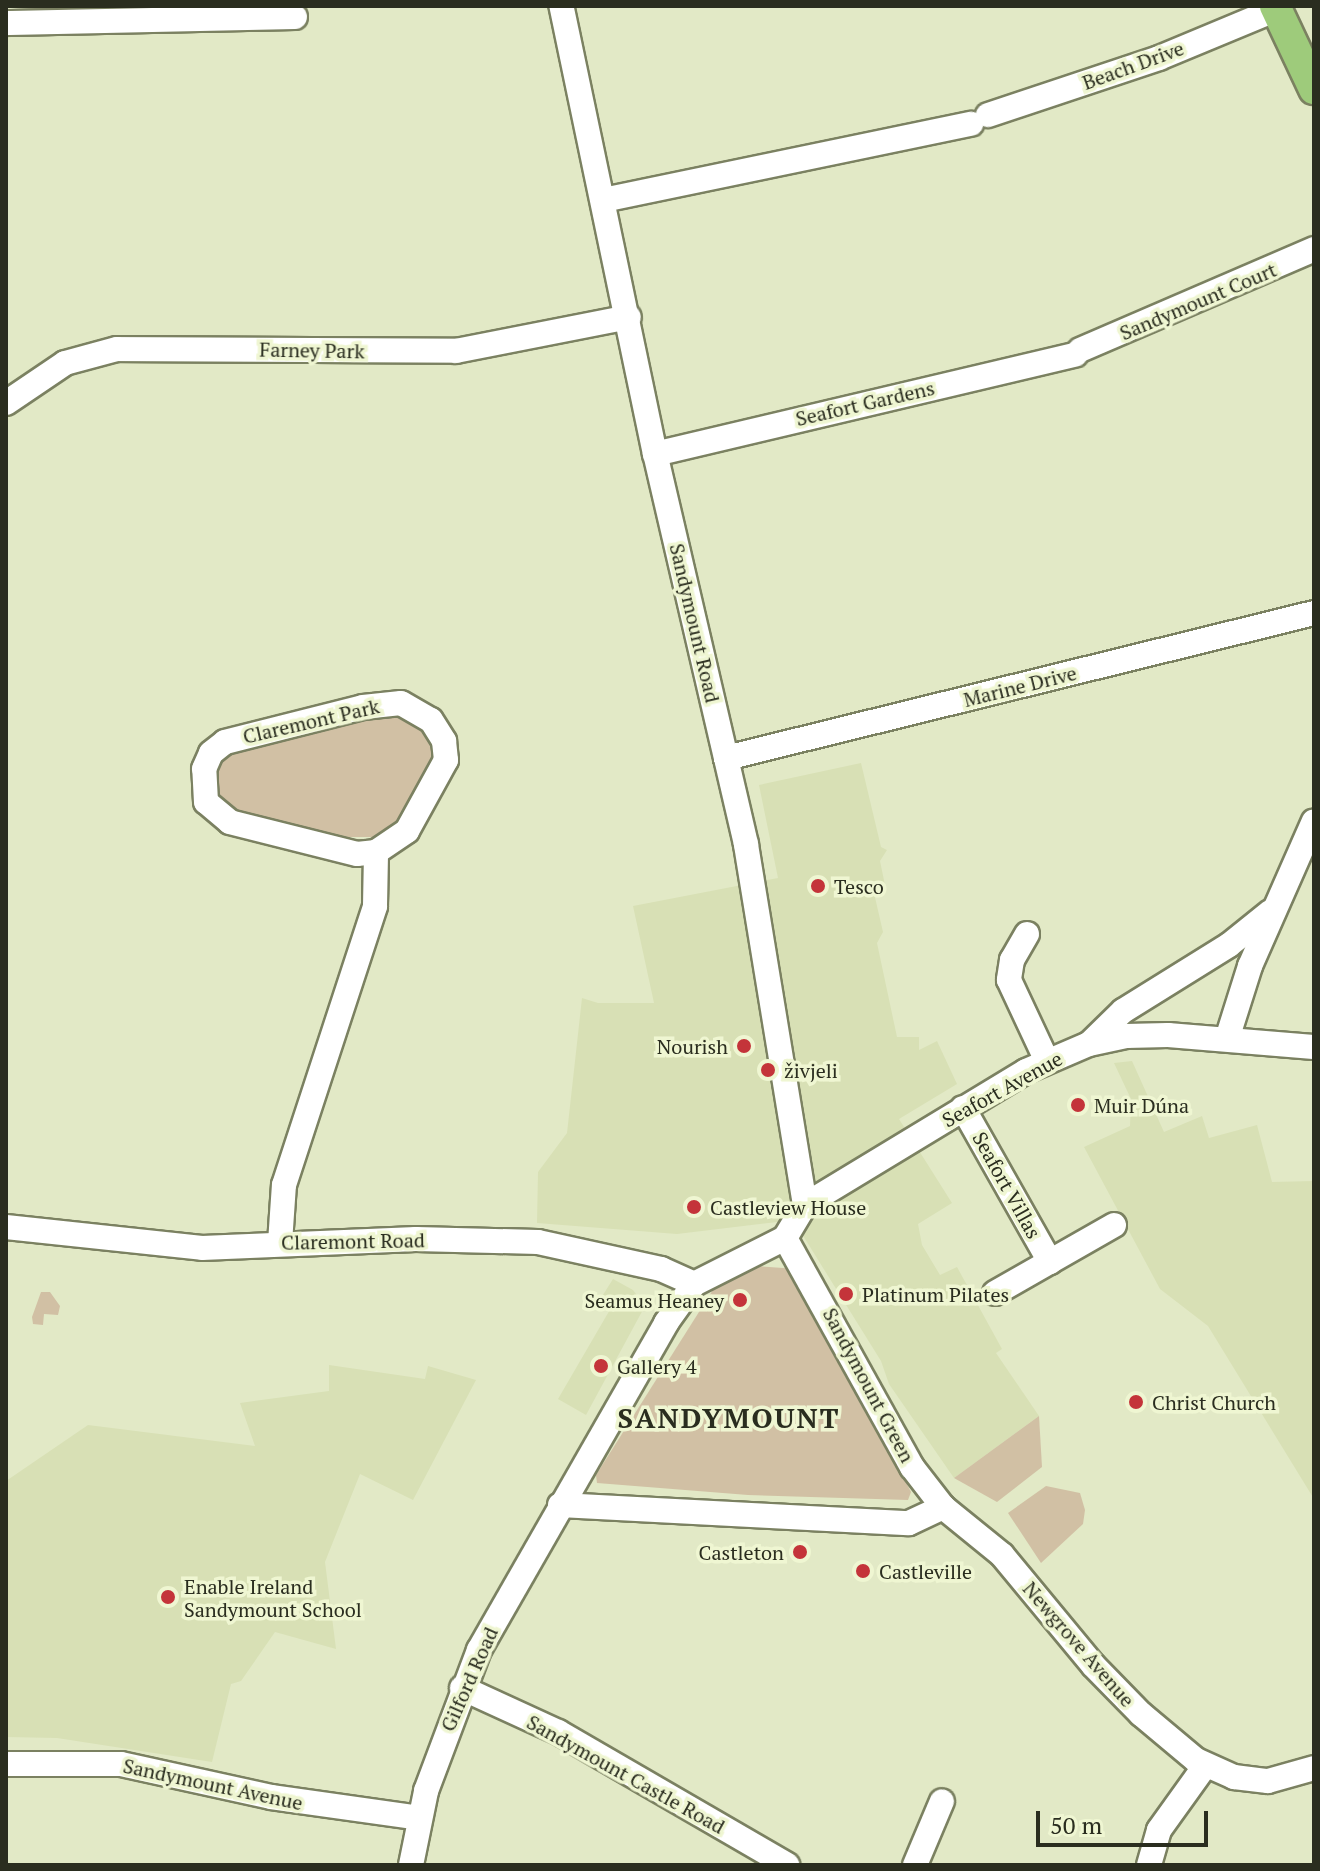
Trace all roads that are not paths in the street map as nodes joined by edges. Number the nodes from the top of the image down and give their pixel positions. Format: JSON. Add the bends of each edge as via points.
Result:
{"nodes":[{"id":1,"x":561,"y":6,"type":"edge"},
{"id":2,"x":1276,"y":8,"type":"edge"},
{"id":3,"x":295,"y":17,"type":"dead end"},
{"id":4,"x":6,"y":23,"type":"edge"},
{"id":5,"x":1314,"y":89,"type":"edge"},
{"id":6,"x":603,"y":200,"type":"junction"},
{"id":7,"x":1314,"y":249,"type":"edge"},
{"id":8,"x":629,"y":317,"type":"junction"},
{"id":9,"x":1078,"y":352,"type":"joint"},
{"id":10,"x":6,"y":403,"type":"edge"},
{"id":11,"x":655,"y":454,"type":"junction"},
{"id":12,"x":1314,"y":613,"type":"edge"},
{"id":13,"x":726,"y":758,"type":"junction"},
{"id":14,"x":1314,"y":821,"type":"edge"},
{"id":15,"x":376,"y":852,"type":"junction"},
{"id":16,"x":1274,"y":909,"type":"junction"},
{"id":17,"x":1027,"y":934,"type":"dead end"},
{"id":18,"x":1227,"y":1039,"type":"junction"},
{"id":19,"x":1089,"y":1044,"type":"junction"},
{"id":20,"x":1314,"y":1047,"type":"edge"},
{"id":21,"x":1047,"y":1061,"type":"junction"},
{"id":22,"x":963,"y":1108,"type":"junction"},
{"id":23,"x":805,"y":1205,"type":"junction"},
{"id":24,"x":1114,"y":1225,"type":"dead end"},
{"id":25,"x":6,"y":1227,"type":"edge"},
{"id":26,"x":785,"y":1238,"type":"junction"},
{"id":27,"x":280,"y":1243,"type":"junction"},
{"id":28,"x":1050,"y":1262,"type":"junction"},
{"id":29,"x":694,"y":1284,"type":"junction"},
{"id":30,"x":995,"y":1293,"type":"dead end"},
{"id":31,"x":560,"y":1505,"type":"junction"},
{"id":32,"x":943,"y":1507,"type":"junction"},
{"id":33,"x":462,"y":1688,"type":"junction"},
{"id":34,"x":6,"y":1764,"type":"edge"},
{"id":35,"x":1205,"y":1766,"type":"junction"},
{"id":36,"x":1314,"y":1768,"type":"edge"},
{"id":37,"x":942,"y":1801,"type":"dead end"},
{"id":38,"x":420,"y":1818,"type":"junction"},
{"id":39,"x":411,"y":1865,"type":"edge"},
{"id":40,"x":787,"y":1865,"type":"edge"},
{"id":41,"x":915,"y":1865,"type":"edge"},
{"id":42,"x":1149,"y":1865,"type":"edge"}],
"edges":[{"from":1,"to":6,"type":"street","name":"Sandymount Road"},
{"from":2,"to":5,"type":"main road"},
{"from":2,"to":6,"type":"street","name":"Beach Drive","via":[[1159,58],[979,119]]},
{"from":3,"to":4,"type":"street"},
{"from":6,"to":8,"type":"street","name":"Sandymount Road"},
{"from":7,"to":9,"type":"street","name":"Sandymount Court"},
{"from":8,"to":10,"type":"street","name":"Farney Park","via":[[456,351],[117,349],[65,363]]},
{"from":8,"to":11,"type":"street","name":"Sandymount Road"},
{"from":9,"to":11,"type":"street","name":"Seafort Gardens"},
{"from":11,"to":13,"type":"street","name":"Sandymount Road"},
{"from":12,"to":13,"type":"street","name":"Marine Drive"},
{"from":13,"to":23,"type":"street","name":"Sandymount Road","via":[[789,1087]]},
{"from":14,"to":16,"type":"street"},
{"from":15,"to":15,"type":"street","name":"Claremont Park","via":[[407,831],[446,760],[444,741],[416,707],[363,707],[225,742],[211,753],[203,792],[222,818],[357,854]]},
{"from":15,"to":27,"type":"street","via":[[375,906],[284,1185]]},
{"from":16,"to":18,"type":"street"},
{"from":16,"to":19,"type":"street","via":[[1123,1011]]},
{"from":17,"to":21,"type":"street","via":[[1012,960],[1009,980]]},
{"from":18,"to":19,"type":"street","name":"Seafort Avenue","via":[[1126,1036]]},
{"from":18,"to":20,"type":"street","name":"Seafort Avenue"},
{"from":19,"to":21,"type":"street","name":"Seafort Avenue"},
{"from":21,"to":22,"type":"street","name":"Seafort Avenue"},
{"from":22,"to":23,"type":"street","name":"Seafort Avenue"},
{"from":22,"to":28,"type":"street","name":"Seafort Villas"},
{"from":23,"to":26,"type":"street"},
{"from":24,"to":28,"type":"street","name":"Seafort Villas"},
{"from":25,"to":27,"type":"street","name":"Claremont Road","via":[[202,1248]]},
{"from":26,"to":29,"type":"street"},
{"from":26,"to":32,"type":"street","name":"Sandymount Green","via":[[912,1467]]},
{"from":27,"to":29,"type":"street","name":"Claremont Road","via":[[538,1242],[683,1275]]},
{"from":28,"to":30,"type":"street","name":"Seafort Villas"},
{"from":29,"to":31,"type":"street"},
{"from":31,"to":32,"type":"street","via":[[909,1523]]},
{"from":31,"to":33,"type":"street","name":"Gilford Road"},
{"from":32,"to":35,"type":"street","name":"Newgrove Avenue","via":[[1002,1555],[1093,1665]]},
{"from":33,"to":38,"type":"street","name":"Gilford Road"},
{"from":33,"to":40,"type":"street","name":"Sandymount Castle Road","via":[[558,1732]]},
{"from":34,"to":38,"type":"street","name":"Sandymount Avenue","via":[[121,1764],[271,1797]]},
{"from":35,"to":36,"type":"street","name":"Newgrove Avenue","via":[[1268,1781]]},
{"from":35,"to":42,"type":"street","via":[[1159,1830]]},
{"from":37,"to":41,"type":"street"},
{"from":38,"to":39,"type":"street","name":"Gilford Road"}]}
